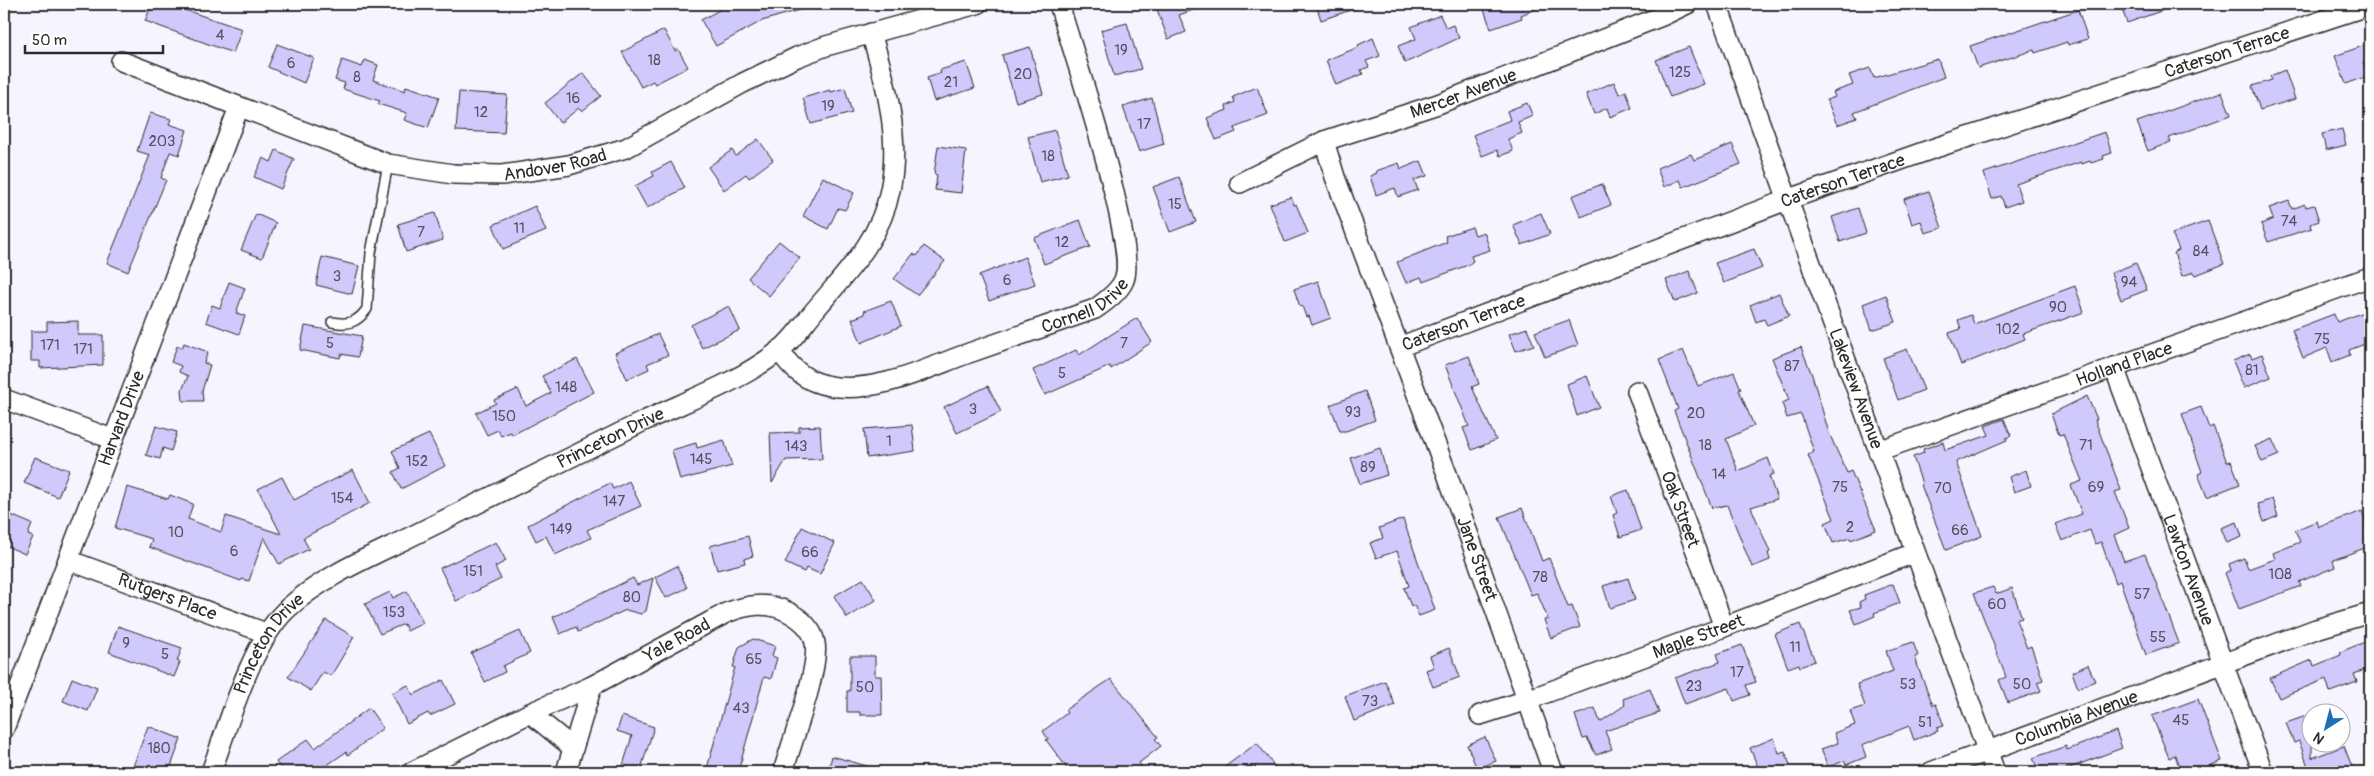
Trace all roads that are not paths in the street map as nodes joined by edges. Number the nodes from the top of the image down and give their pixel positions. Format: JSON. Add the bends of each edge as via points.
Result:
{"nodes":[{"id":1,"x":977,"y":4,"type":"edge"},
{"id":2,"x":1059,"y":4,"type":"edge"},
{"id":3,"x":1687,"y":4,"type":"edge"},
{"id":4,"x":1717,"y":4,"type":"edge"},
{"id":5,"x":2370,"y":5,"type":"edge"},
{"id":6,"x":871,"y":33,"type":"junction"},
{"id":7,"x":122,"y":61,"type":"dead end"},
{"id":8,"x":239,"y":107,"type":"junction"},
{"id":9,"x":1324,"y":141,"type":"junction"},
{"id":10,"x":388,"y":164,"type":"junction"},
{"id":11,"x":1240,"y":183,"type":"dead end"},
{"id":12,"x":1787,"y":200,"type":"junction"},
{"id":13,"x":2370,"y":277,"type":"edge"},
{"id":14,"x":332,"y":322,"type":"dead end"},
{"id":15,"x":1399,"y":347,"type":"junction"},
{"id":16,"x":780,"y":350,"type":"junction"},
{"id":17,"x":2114,"y":367,"type":"junction"},
{"id":18,"x":1637,"y":391,"type":"dead end"},
{"id":19,"x":4,"y":399,"type":"edge"},
{"id":20,"x":112,"y":439,"type":"junction"},
{"id":21,"x":1878,"y":451,"type":"junction"},
{"id":22,"x":1914,"y":553,"type":"junction"},
{"id":23,"x":68,"y":560,"type":"junction"},
{"id":24,"x":2370,"y":613,"type":"edge"},
{"id":25,"x":1724,"y":627,"type":"junction"},
{"id":26,"x":266,"y":633,"type":"junction"},
{"id":27,"x":2222,"y":664,"type":"junction"},
{"id":28,"x":592,"y":686,"type":"junction"},
{"id":29,"x":1527,"y":700,"type":"junction"},
{"id":30,"x":530,"y":713,"type":"junction"},
{"id":31,"x":1480,"y":714,"type":"dead end"},
{"id":32,"x":4,"y":729,"type":"edge"},
{"id":33,"x":573,"y":748,"type":"junction"},
{"id":34,"x":1988,"y":751,"type":"junction"},
{"id":35,"x":211,"y":772,"type":"edge"},
{"id":36,"x":412,"y":772,"type":"edge"},
{"id":37,"x":566,"y":772,"type":"edge"},
{"id":38,"x":783,"y":772,"type":"edge"},
{"id":39,"x":1553,"y":772,"type":"edge"},
{"id":40,"x":1931,"y":772,"type":"edge"},
{"id":41,"x":1995,"y":772,"type":"edge"},
{"id":42,"x":2263,"y":772,"type":"edge"}],
"edges":[{"from":1,"to":6,"type":"street","name":"Andover Road"},
{"from":2,"to":16,"type":"street","name":"Cornell Drive","via":[[1112,182],[1127,258],[1124,280],[1114,294],[1095,309],[867,386],[845,387],[816,382],[793,369]]},
{"from":3,"to":9,"type":"street","name":"Mercer Avenue","via":[[1438,104]]},
{"from":4,"to":12,"type":"street","name":"Lakeview Avenue"},
{"from":5,"to":12,"type":"street","name":"Caterson Terrace"},
{"from":6,"to":10,"type":"street","name":"Andover Road","via":[[797,57],[626,148],[586,161],[535,172],[479,175]]},
{"from":6,"to":16,"type":"street","name":"Princeton Drive","via":[[890,113],[894,145],[894,167],[887,205],[874,235],[862,252]]},
{"from":7,"to":8,"type":"street","name":"Andover Road"},
{"from":8,"to":10,"type":"street","name":"Andover Road"},
{"from":8,"to":20,"type":"street","name":"Harvard Drive"},
{"from":9,"to":11,"type":"street","name":"Mercer Avenue"},
{"from":9,"to":15,"type":"street","name":"Caterson Terrace"},
{"from":10,"to":14,"type":"lane","via":[[371,253],[367,309],[346,325]]},
{"from":12,"to":15,"type":"street","name":"Caterson Terrace"},
{"from":12,"to":21,"type":"street","name":"Lakeview Avenue"},
{"from":13,"to":17,"type":"street","name":"Holland Place"},
{"from":15,"to":29,"type":"street","name":"Jane Street"},
{"from":16,"to":26,"type":"street","name":"Princeton Drive","via":[[715,389],[334,576],[287,609]]},
{"from":17,"to":21,"type":"street","name":"Holland Place"},
{"from":17,"to":27,"type":"street","name":"Lawton Avenue"},
{"from":18,"to":25,"type":"street","name":"Oak Street"},
{"from":19,"to":20,"type":"street"},
{"from":20,"to":23,"type":"street","name":"Harvard Drive"},
{"from":21,"to":22,"type":"street","name":"Lakeview Avenue"},
{"from":22,"to":25,"type":"street","name":"Maple Street"},
{"from":22,"to":34,"type":"street","name":"Lakeview Avenue"},
{"from":23,"to":26,"type":"street","name":"Rutgers Place"},
{"from":23,"to":32,"type":"street","name":"Harvard Drive"},
{"from":24,"to":27,"type":"street","name":"Columbia Avenue"},
{"from":25,"to":29,"type":"street","name":"Maple Street"},
{"from":26,"to":35,"type":"street","name":"Princeton Drive"},
{"from":27,"to":34,"type":"street","name":"Columbia Avenue"},
{"from":27,"to":42,"type":"street","name":"Lawton Avenue"},
{"from":28,"to":30,"type":"street","name":"Yale Road"},
{"from":28,"to":33,"type":"street"},
{"from":28,"to":38,"type":"street","name":"Yale Road","via":[[726,613],[757,605],[785,610],[811,632],[816,653]]},
{"from":29,"to":31,"type":"street","name":"Maple Street"},
{"from":29,"to":39,"type":"street","name":"Jane Street"},
{"from":30,"to":33,"type":"street"},
{"from":30,"to":36,"type":"street","name":"Yale Road"},
{"from":33,"to":37,"type":"street"},
{"from":34,"to":40,"type":"street","name":"Columbia Avenue"},
{"from":34,"to":41,"type":"street","name":"Lakeview Avenue"}]}
